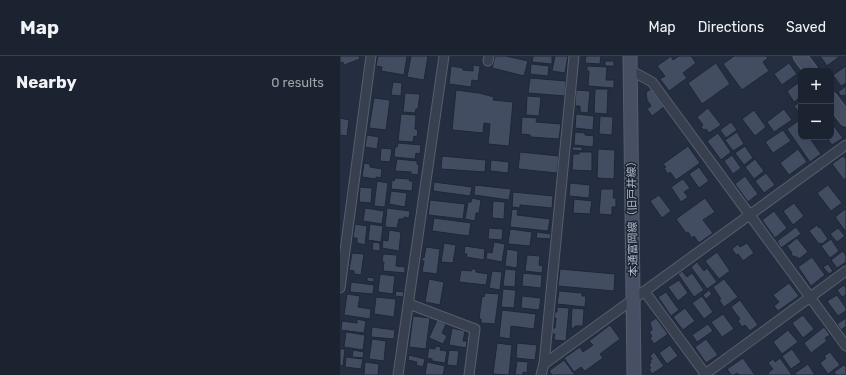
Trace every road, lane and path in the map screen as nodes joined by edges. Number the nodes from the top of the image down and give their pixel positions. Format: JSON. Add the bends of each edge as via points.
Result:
{"nodes":[{"id":1,"x":372,"y":56,"type":"edge"},
{"id":2,"x":444,"y":56,"type":"edge"},
{"id":3,"x":574,"y":56,"type":"edge"},
{"id":4,"x":630,"y":56,"type":"edge"},
{"id":5,"x":800,"y":56,"type":"edge"},
{"id":6,"x":809,"y":68,"type":"edge"},
{"id":7,"x":630,"y":70,"type":"junction"},
{"id":8,"x":834,"y":103,"type":"edge"},
{"id":9,"x":846,"y":119,"type":"edge"},
{"id":10,"x":846,"y":145,"type":"edge"},
{"id":11,"x":750,"y":215,"type":"junction"},
{"id":12,"x":343,"y":250,"type":"edge"},
{"id":13,"x":846,"y":271,"type":"edge"},
{"id":14,"x":340,"y":288,"type":"edge"},
{"id":15,"x":645,"y":292,"type":"junction"},
{"id":16,"x":811,"y":297,"type":"junction"},
{"id":17,"x":633,"y":300,"type":"junction"},
{"id":18,"x":409,"y":304,"type":"junction"},
{"id":19,"x":846,"y":346,"type":"edge"},
{"id":20,"x":544,"y":364,"type":"junction"},
{"id":21,"x":398,"y":375,"type":"edge"},
{"id":22,"x":469,"y":375,"type":"edge"},
{"id":23,"x":541,"y":375,"type":"edge"},
{"id":24,"x":634,"y":375,"type":"edge"},
{"id":25,"x":705,"y":375,"type":"edge"}],
"edges":[{"from":1,"to":12,"type":"street"},
{"from":2,"to":18,"type":"street"},
{"from":3,"to":20,"type":"street"},
{"from":4,"to":7,"type":"street","name":"本通富岡線（旧戸井線）"},
{"from":5,"to":6,"type":"street"},
{"from":7,"to":11,"type":"street","via":[[652,82]]},
{"from":7,"to":17,"type":"street","name":"本通富岡線（旧戸井線）"},
{"from":8,"to":9,"type":"street"},
{"from":10,"to":11,"type":"street"},
{"from":11,"to":15,"type":"street"},
{"from":11,"to":16,"type":"street"},
{"from":12,"to":14,"type":"street"},
{"from":13,"to":16,"type":"street"},
{"from":15,"to":17,"type":"street"},
{"from":15,"to":25,"type":"street"},
{"from":16,"to":19,"type":"street"},
{"from":16,"to":25,"type":"street"},
{"from":17,"to":20,"type":"street"},
{"from":17,"to":24,"type":"street","name":"本通富岡線（旧戸井線）"},
{"from":18,"to":21,"type":"street"},
{"from":18,"to":22,"type":"street","via":[[476,329]]},
{"from":20,"to":23,"type":"street"}]}
